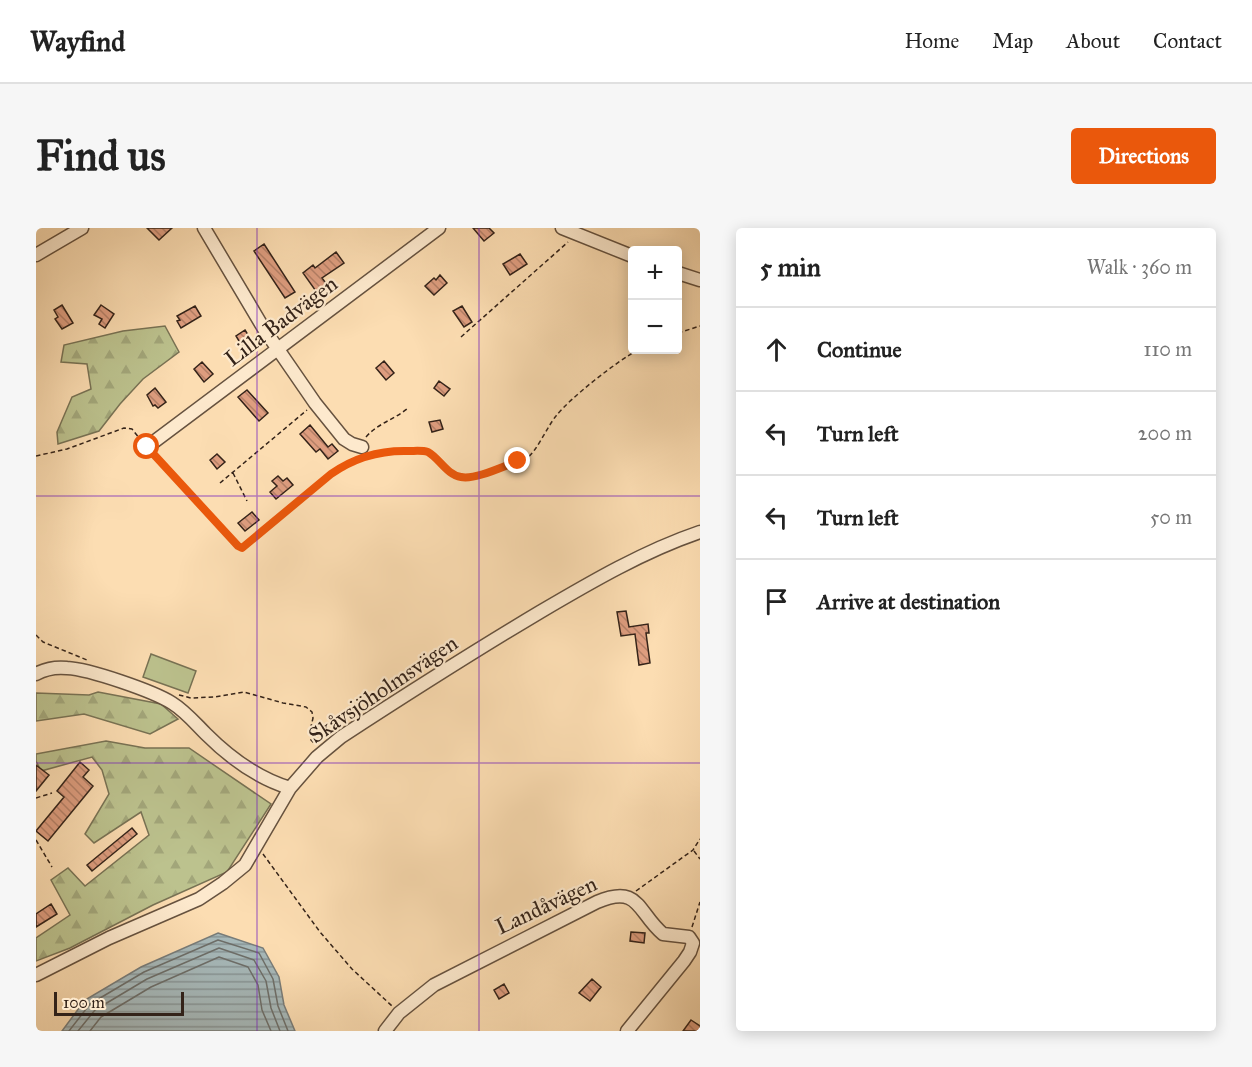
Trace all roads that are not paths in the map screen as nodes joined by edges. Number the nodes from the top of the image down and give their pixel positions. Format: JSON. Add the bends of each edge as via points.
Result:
{"nodes":[{"id":1,"x":82,"y":228,"type":"edge"},
{"id":2,"x":204,"y":228,"type":"edge"},
{"id":3,"x":440,"y":228,"type":"edge"},
{"id":4,"x":562,"y":228,"type":"edge"},
{"id":5,"x":628,"y":254,"type":"edge"},
{"id":6,"x":36,"y":255,"type":"edge"},
{"id":7,"x":682,"y":274,"type":"edge"},
{"id":8,"x":700,"y":280,"type":"edge"},
{"id":9,"x":278,"y":349,"type":"junction"},
{"id":10,"x":360,"y":446,"type":"road end"},
{"id":11,"x":147,"y":447,"type":"road end"},
{"id":12,"x":700,"y":532,"type":"edge"},
{"id":13,"x":36,"y":674,"type":"edge"},
{"id":14,"x":290,"y":788,"type":"junction"},
{"id":15,"x":36,"y":975,"type":"edge"},
{"id":16,"x":385,"y":1031,"type":"edge"},
{"id":17,"x":627,"y":1031,"type":"edge"}],
"edges":[{"from":1,"to":6,"type":"street"},
{"from":2,"to":9,"type":"street"},
{"from":3,"to":9,"type":"street","name":"Lilla Badvägen"},
{"from":4,"to":5,"type":"street"},
{"from":7,"to":8,"type":"street"},
{"from":9,"to":10,"type":"street","via":[[344,439]]},
{"from":9,"to":11,"type":"street","name":"Lilla Badvägen"},
{"from":12,"to":14,"type":"street","name":"Skåvsjöholmsvägen","via":[[595,580],[405,696],[341,736],[317,756]]},
{"from":13,"to":14,"type":"street","via":[[57,668],[75,669],[164,699],[252,772]]},
{"from":14,"to":15,"type":"street","name":"Skåvsjöholmsvägen","via":[[245,865],[200,899]]},
{"from":16,"to":17,"type":"street","name":"Landåvägen","via":[[399,1013],[434,985],[613,896],[639,904],[663,934],[689,937],[693,943]]}]}
